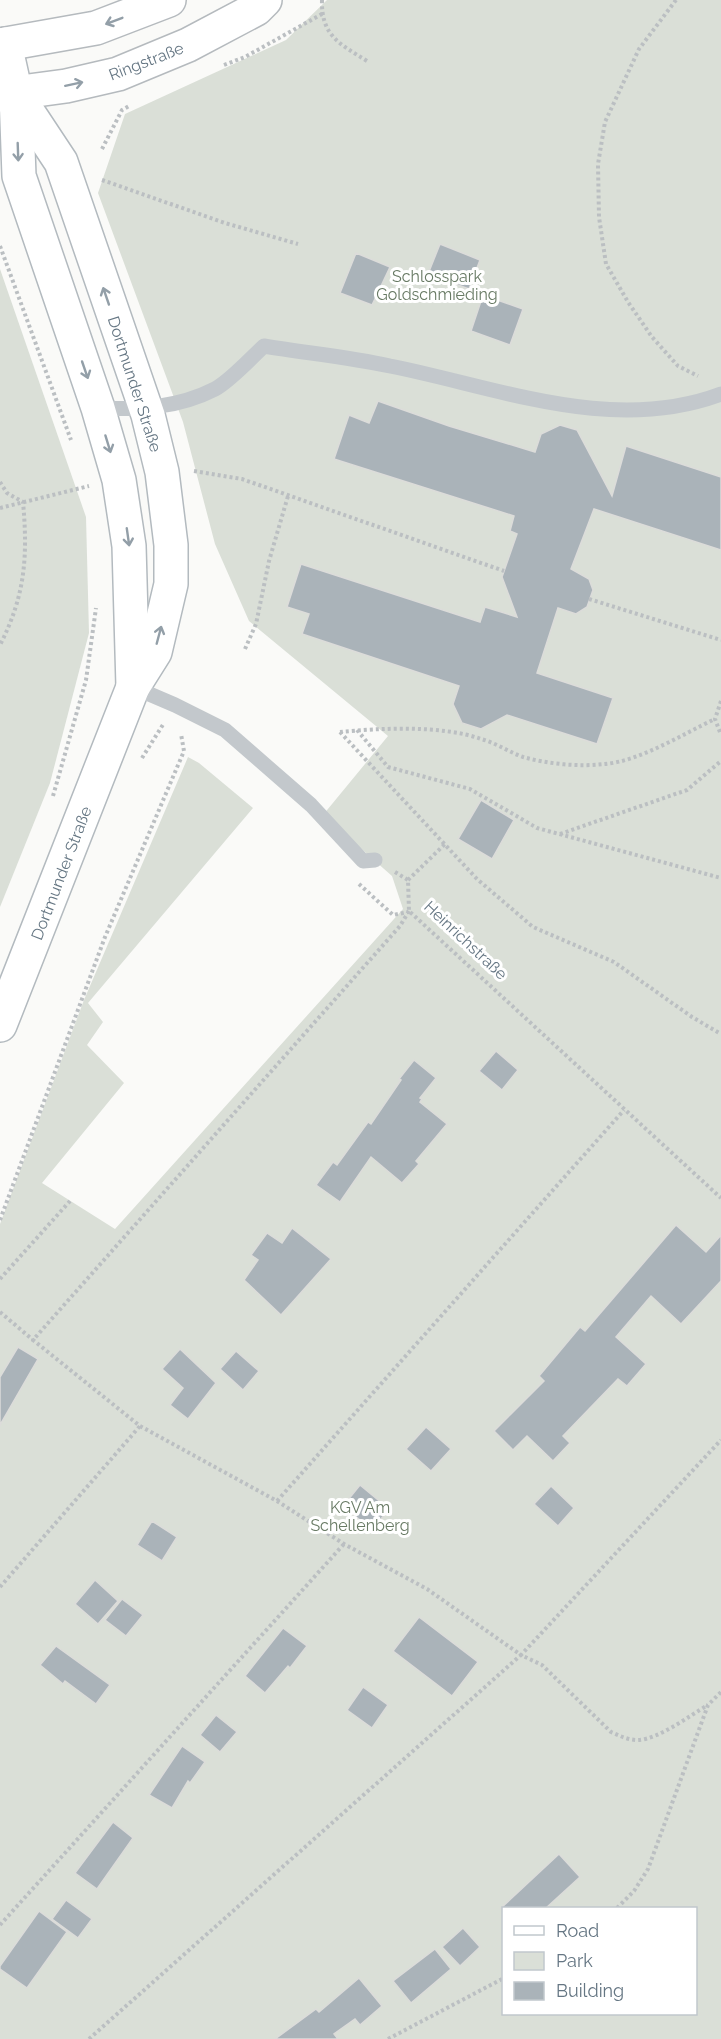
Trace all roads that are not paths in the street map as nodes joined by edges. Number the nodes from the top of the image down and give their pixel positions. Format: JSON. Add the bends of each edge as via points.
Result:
{"nodes":[{"id":1,"x":169,"y":0,"type":"edge"},
{"id":2,"x":265,"y":0,"type":"edge"},
{"id":3,"x":2,"y":44,"type":"edge"},
{"id":4,"x":8,"y":94,"type":"edge"},
{"id":5,"x":721,"y":394,"type":"edge"},
{"id":6,"x":151,"y":399,"type":"junction"},
{"id":7,"x":98,"y":408,"type":"junction"},
{"id":8,"x":134,"y":687,"type":"junction"},
{"id":9,"x":375,"y":860,"type":"road end"},
{"id":10,"x":0,"y":1025,"type":"edge"}],
"edges":[{"from":1,"to":3,"type":"main road","one_way":true,"via":[[96,28]]},
{"from":4,"to":2,"type":"main road","name":"Ringstraße","one_way":true,"via":[[118,74],[188,45],[256,9]]},
{"from":3,"to":4,"type":"main road","name":"Dortmunder Straße"},
{"from":6,"to":4,"type":"main road","name":"Dortmunder Straße","one_way":true,"via":[[61,162]]},
{"from":4,"to":7,"type":"main road","name":"Dortmunder Straße","one_way":true,"via":[[19,176]]},
{"from":5,"to":6,"type":"lane","name":"Dortmunder Straße","via":[[663,409],[567,405],[519,398],[390,366],[264,346],[216,388]]},
{"from":6,"to":7,"type":"lane"},
{"from":8,"to":6,"type":"main road","name":"Dortmunder Straße","one_way":true,"via":[[155,652],[171,584],[171,545]]},
{"from":7,"to":8,"type":"main road","name":"Dortmunder Straße","one_way":true,"via":[[119,480],[129,546]]},
{"from":8,"to":9,"type":"lane","via":[[225,730],[311,805],[363,861]]},
{"from":8,"to":10,"type":"main road","name":"Dortmunder Straße"}]}
